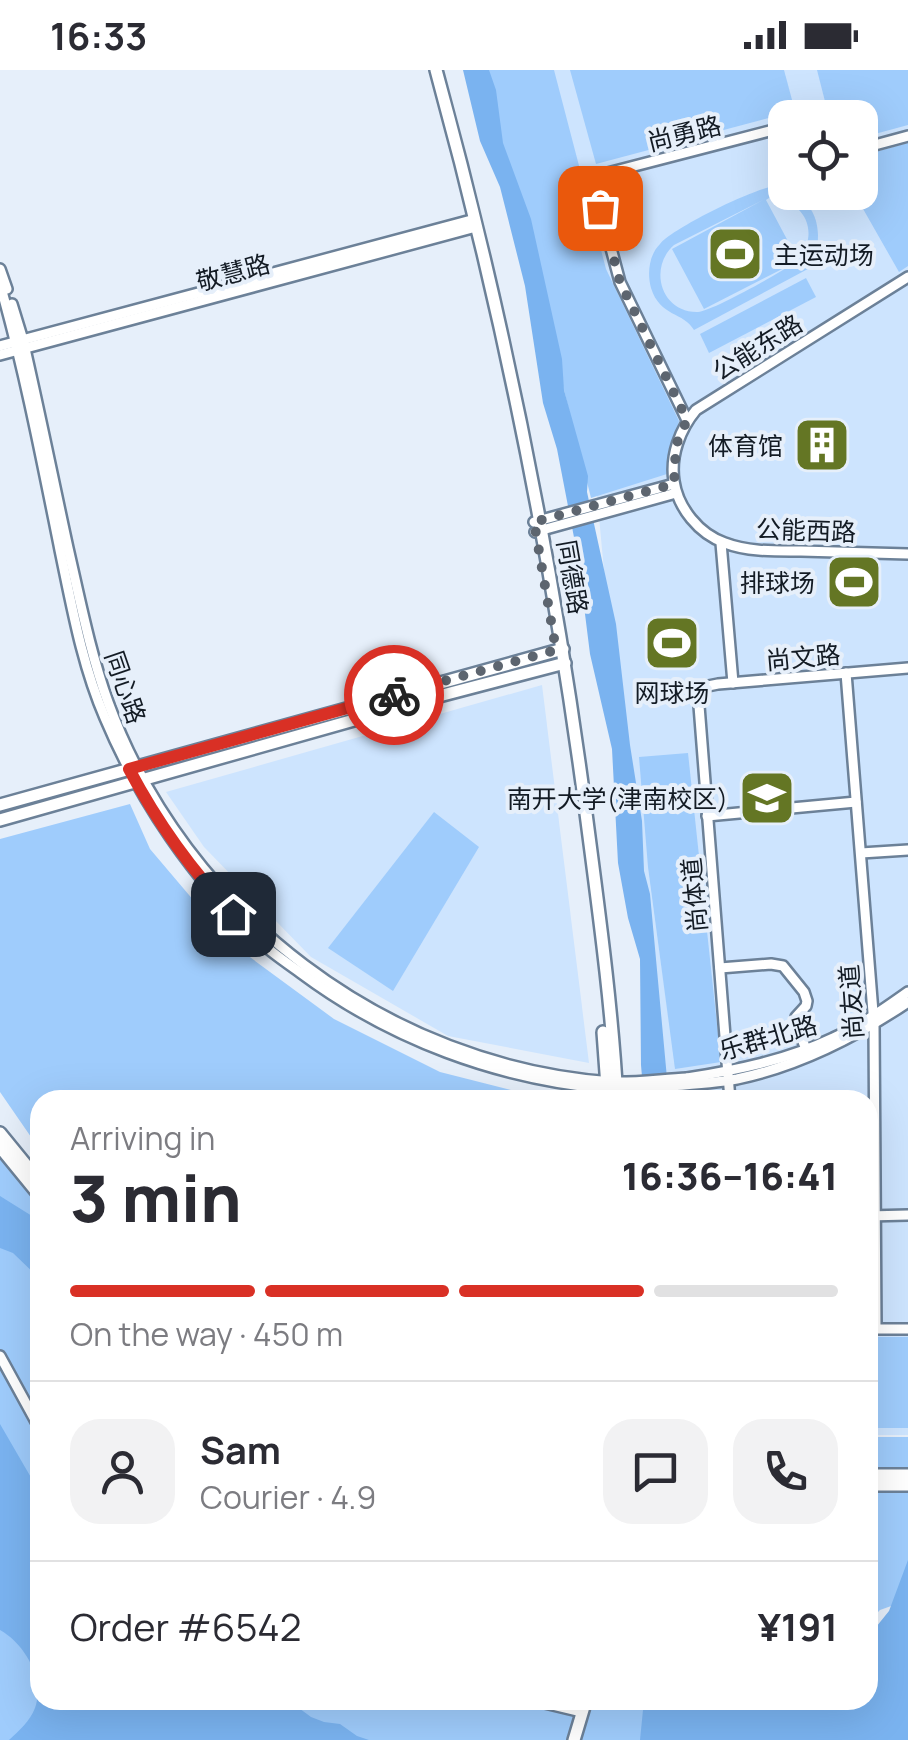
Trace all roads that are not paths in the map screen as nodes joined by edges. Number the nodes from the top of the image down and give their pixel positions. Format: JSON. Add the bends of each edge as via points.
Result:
{"nodes":[{"id":1,"x":433,"y":70,"type":"edge"},
{"id":2,"x":768,"y":131,"type":"edge"},
{"id":3,"x":908,"y":136,"type":"edge"},
{"id":4,"x":878,"y":144,"type":"edge"},
{"id":5,"x":472,"y":224,"type":"junction"},
{"id":6,"x":0,"y":269,"type":"edge"},
{"id":7,"x":908,"y":277,"type":"edge"},
{"id":8,"x":0,"y":284,"type":"edge"},
{"id":9,"x":21,"y":345,"type":"junction"},
{"id":10,"x":0,"y":346,"type":"edge"},
{"id":11,"x":0,"y":355,"type":"edge"},
{"id":12,"x":687,"y":420,"type":"junction"},
{"id":13,"x":675,"y":488,"type":"junction"},
{"id":14,"x":538,"y":526,"type":"junction"},
{"id":15,"x":721,"y":542,"type":"junction"},
{"id":16,"x":908,"y":554,"type":"edge"},
{"id":17,"x":561,"y":656,"type":"junction"},
{"id":18,"x":908,"y":668,"type":"edge"},
{"id":19,"x":846,"y":673,"type":"junction"},
{"id":20,"x":733,"y":682,"type":"junction"},
{"id":21,"x":702,"y":689,"type":"joint"},
{"id":22,"x":136,"y":774,"type":"junction"},
{"id":23,"x":856,"y":802,"type":"junction"},
{"id":24,"x":0,"y":806,"type":"edge"},
{"id":25,"x":707,"y":816,"type":"junction"},
{"id":26,"x":0,"y":820,"type":"edge"},
{"id":27,"x":908,"y":850,"type":"edge"},
{"id":28,"x":860,"y":853,"type":"junction"},
{"id":29,"x":720,"y":968,"type":"junction"},
{"id":30,"x":908,"y":992,"type":"edge"},
{"id":31,"x":908,"y":1002,"type":"edge"},
{"id":32,"x":874,"y":1021,"type":"junction"},
{"id":33,"x":807,"y":1053,"type":"junction"},
{"id":34,"x":729,"y":1075,"type":"junction"},
{"id":35,"x":612,"y":1090,"type":"edge"},
{"id":36,"x":730,"y":1090,"type":"edge"},
{"id":37,"x":873,"y":1090,"type":"edge"},
{"id":38,"x":0,"y":1133,"type":"edge"},
{"id":39,"x":0,"y":1148,"type":"edge"},
{"id":40,"x":30,"y":1170,"type":"edge"},
{"id":41,"x":30,"y":1184,"type":"edge"},
{"id":42,"x":908,"y":1215,"type":"edge"},
{"id":43,"x":878,"y":1216,"type":"edge"},
{"id":44,"x":908,"y":1329,"type":"edge"},
{"id":45,"x":878,"y":1330,"type":"edge"},
{"id":46,"x":0,"y":1356,"type":"edge"},
{"id":47,"x":30,"y":1411,"type":"edge"},
{"id":48,"x":878,"y":1475,"type":"edge"},
{"id":49,"x":908,"y":1475,"type":"edge"},
{"id":50,"x":878,"y":1485,"type":"edge"},
{"id":51,"x":908,"y":1485,"type":"edge"},
{"id":52,"x":578,"y":1710,"type":"edge"},
{"id":53,"x":579,"y":1710,"type":"edge"},
{"id":54,"x":566,"y":1740,"type":"edge"},
{"id":55,"x":574,"y":1740,"type":"edge"}],
"edges":[{"from":1,"to":5,"type":"main road","name":"同德路"},
{"from":2,"to":12,"type":"street","name":"尚勇路","via":[[592,177],[620,282]]},
{"from":3,"to":4,"type":"street"},
{"from":5,"to":9,"type":"street","name":"敬慧路"},
{"from":5,"to":14,"type":"main road","name":"同德路"},
{"from":6,"to":9,"type":"street","name":"同心路"},
{"from":7,"to":12,"type":"street","name":"公能东路"},
{"from":8,"to":9,"type":"street","name":"同心路"},
{"from":9,"to":10,"type":"street","name":"敬慧路"},
{"from":9,"to":11,"type":"street","name":"敬慧路"},
{"from":9,"to":22,"type":"street","name":"同心路","via":[[86,628]]},
{"from":12,"to":13,"type":"street","via":[[676,445]]},
{"from":13,"to":14,"type":"street"},
{"from":13,"to":15,"type":"street","name":"公能西路","via":[[689,517]]},
{"from":14,"to":17,"type":"main road","name":"同德路"},
{"from":15,"to":16,"type":"street","name":"公能西路","via":[[762,550]]},
{"from":15,"to":20,"type":"street"},
{"from":17,"to":22,"type":"main road"},
{"from":17,"to":35,"type":"main road","name":"同德路"},
{"from":18,"to":19,"type":"street","name":"尚文路"},
{"from":19,"to":20,"type":"street","name":"尚文路"},
{"from":19,"to":23,"type":"street","name":"尚友道"},
{"from":20,"to":21,"type":"street","name":"尚文路"},
{"from":21,"to":25,"type":"street","name":"尚体道","via":[[697,700]]},
{"from":22,"to":24,"type":"main road"},
{"from":22,"to":26,"type":"main road"},
{"from":22,"to":35,"type":"street","name":"同心路","via":[[206,886],[260,942],[334,998],[384,1026],[491,1068]]},
{"from":23,"to":25,"type":"street"},
{"from":23,"to":28,"type":"street","name":"尚友道"},
{"from":25,"to":29,"type":"street","name":"尚体道"},
{"from":27,"to":28,"type":"street"},
{"from":28,"to":32,"type":"street","name":"尚友道"},
{"from":29,"to":33,"type":"street","via":[[786,969],[807,1002],[795,1022]]},
{"from":29,"to":34,"type":"street","name":"尚体道"},
{"from":30,"to":32,"type":"street","name":"乐群北路"},
{"from":31,"to":32,"type":"street","name":"乐群北路"},
{"from":32,"to":33,"type":"street","name":"乐群北路"},
{"from":32,"to":37,"type":"street","name":"尚友道"},
{"from":33,"to":34,"type":"street","name":"乐群北路"},
{"from":34,"to":35,"type":"street","name":"乐群北路"},
{"from":34,"to":36,"type":"street","name":"尚体道"},
{"from":38,"to":40,"type":"main road"},
{"from":39,"to":41,"type":"main road"},
{"from":42,"to":43,"type":"street"},
{"from":44,"to":45,"type":"street"},
{"from":46,"to":47,"type":"street"},
{"from":48,"to":49,"type":"main road"},
{"from":50,"to":51,"type":"main road"},
{"from":52,"to":54,"type":"main road"},
{"from":53,"to":55,"type":"main road"}]}
